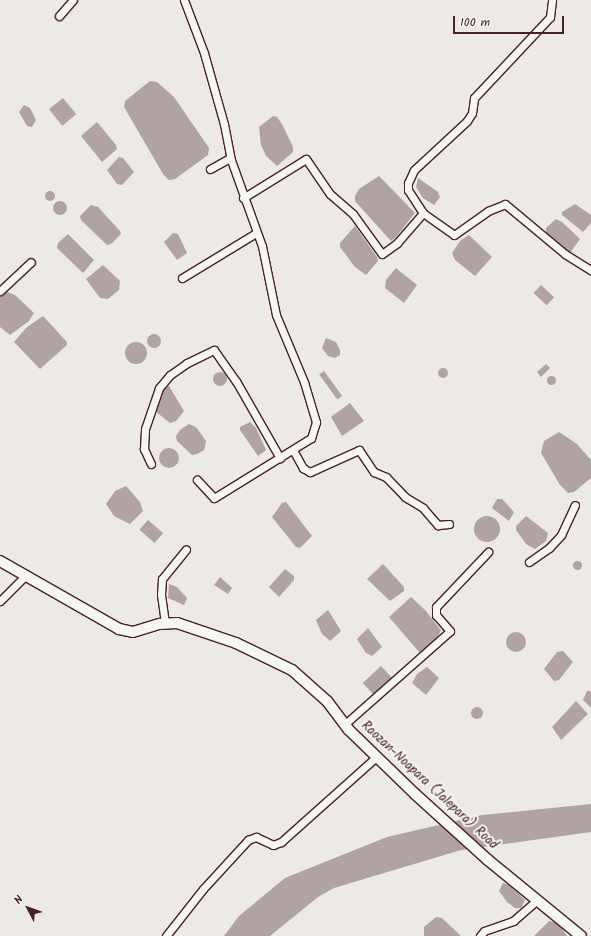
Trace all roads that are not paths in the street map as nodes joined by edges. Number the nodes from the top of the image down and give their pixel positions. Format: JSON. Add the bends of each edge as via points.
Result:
{"nodes":[{"id":1,"x":73,"y":0,"type":"edge"},
{"id":2,"x":184,"y":0,"type":"edge"},
{"id":3,"x":552,"y":0,"type":"edge"},
{"id":4,"x":59,"y":16,"type":"dead end"},
{"id":5,"x":230,"y":158,"type":"junction"},
{"id":6,"x":210,"y":168,"type":"dead end"},
{"id":7,"x":243,"y":198,"type":"junction"},
{"id":8,"x":423,"y":213,"type":"junction"},
{"id":9,"x":256,"y":233,"type":"junction"},
{"id":10,"x":31,"y":262,"type":"dead end"},
{"id":11,"x":591,"y":270,"type":"edge"},
{"id":12,"x":182,"y":278,"type":"dead end"},
{"id":13,"x":0,"y":290,"type":"edge"},
{"id":14,"x":293,"y":450,"type":"junction"},
{"id":15,"x":280,"y":458,"type":"junction"},
{"id":16,"x":151,"y":464,"type":"dead end"},
{"id":17,"x":197,"y":480,"type":"dead end"},
{"id":18,"x":575,"y":505,"type":"dead end"},
{"id":19,"x":450,"y":524,"type":"dead end"},
{"id":20,"x":186,"y":549,"type":"dead end"},
{"id":21,"x":488,"y":552,"type":"dead end"},
{"id":22,"x":0,"y":561,"type":"edge"},
{"id":23,"x":530,"y":562,"type":"dead end"},
{"id":24,"x":25,"y":576,"type":"junction"},
{"id":25,"x":0,"y":601,"type":"edge"},
{"id":26,"x":165,"y":623,"type":"junction"},
{"id":27,"x":345,"y":724,"type":"junction"},
{"id":28,"x":376,"y":757,"type":"junction"},
{"id":29,"x":537,"y":900,"type":"junction"},
{"id":30,"x":166,"y":936,"type":"edge"},
{"id":31,"x":480,"y":936,"type":"edge"},
{"id":32,"x":581,"y":936,"type":"edge"}],
"edges":[{"from":1,"to":4,"type":"street"},
{"from":2,"to":5,"type":"street","via":[[204,53],[224,124]]},
{"from":3,"to":8,"type":"street","via":[[550,17],[474,98],[472,113],[467,121],[414,170],[408,183],[408,190]]},
{"from":5,"to":6,"type":"street"},
{"from":5,"to":7,"type":"street"},
{"from":7,"to":8,"type":"street","via":[[306,158],[330,194],[353,214],[382,254],[397,243]]},
{"from":7,"to":9,"type":"street"},
{"from":8,"to":11,"type":"street","via":[[454,236],[488,211],[505,204],[565,254]]},
{"from":9,"to":12,"type":"street"},
{"from":9,"to":14,"type":"street","via":[[266,262],[276,315],[314,411],[315,432]]},
{"from":10,"to":13,"type":"street"},
{"from":14,"to":15,"type":"street"},
{"from":14,"to":19,"type":"street","via":[[303,468],[310,472],[358,450],[374,472],[386,477],[405,497],[423,508],[438,526]]},
{"from":15,"to":16,"type":"street","via":[[236,381],[214,350],[187,363],[170,375],[159,388],[145,429],[144,449]]},
{"from":15,"to":17,"type":"street","via":[[214,498]]},
{"from":18,"to":23,"type":"street","via":[[561,535]]},
{"from":20,"to":26,"type":"street","via":[[162,579],[161,594]]},
{"from":21,"to":27,"type":"street","via":[[436,607],[436,615],[450,631]]},
{"from":22,"to":24,"type":"main road","name":"Raozan-Noapara (Jalepara) Road"},
{"from":24,"to":25,"type":"street"},
{"from":24,"to":26,"type":"main road","name":"Raozan-Noapara (Jalepara) Road","via":[[119,629],[140,632]]},
{"from":26,"to":27,"type":"main road","name":"Raozan-Noapara (Jalepara) Road","via":[[177,623],[210,633],[292,670],[327,701]]},
{"from":27,"to":28,"type":"main road","name":"Raozan-Noapara (Jalepara) Road"},
{"from":28,"to":29,"type":"main road","name":"Raozan-Noapara (Jalepara) Road","via":[[488,860]]},
{"from":28,"to":30,"type":"street","via":[[281,842],[273,845],[256,837],[248,840],[203,889]]},
{"from":29,"to":31,"type":"street","via":[[513,921],[484,931]]},
{"from":29,"to":32,"type":"main road","name":"Raozan-Noapara (Jalepara) Road"}]}
